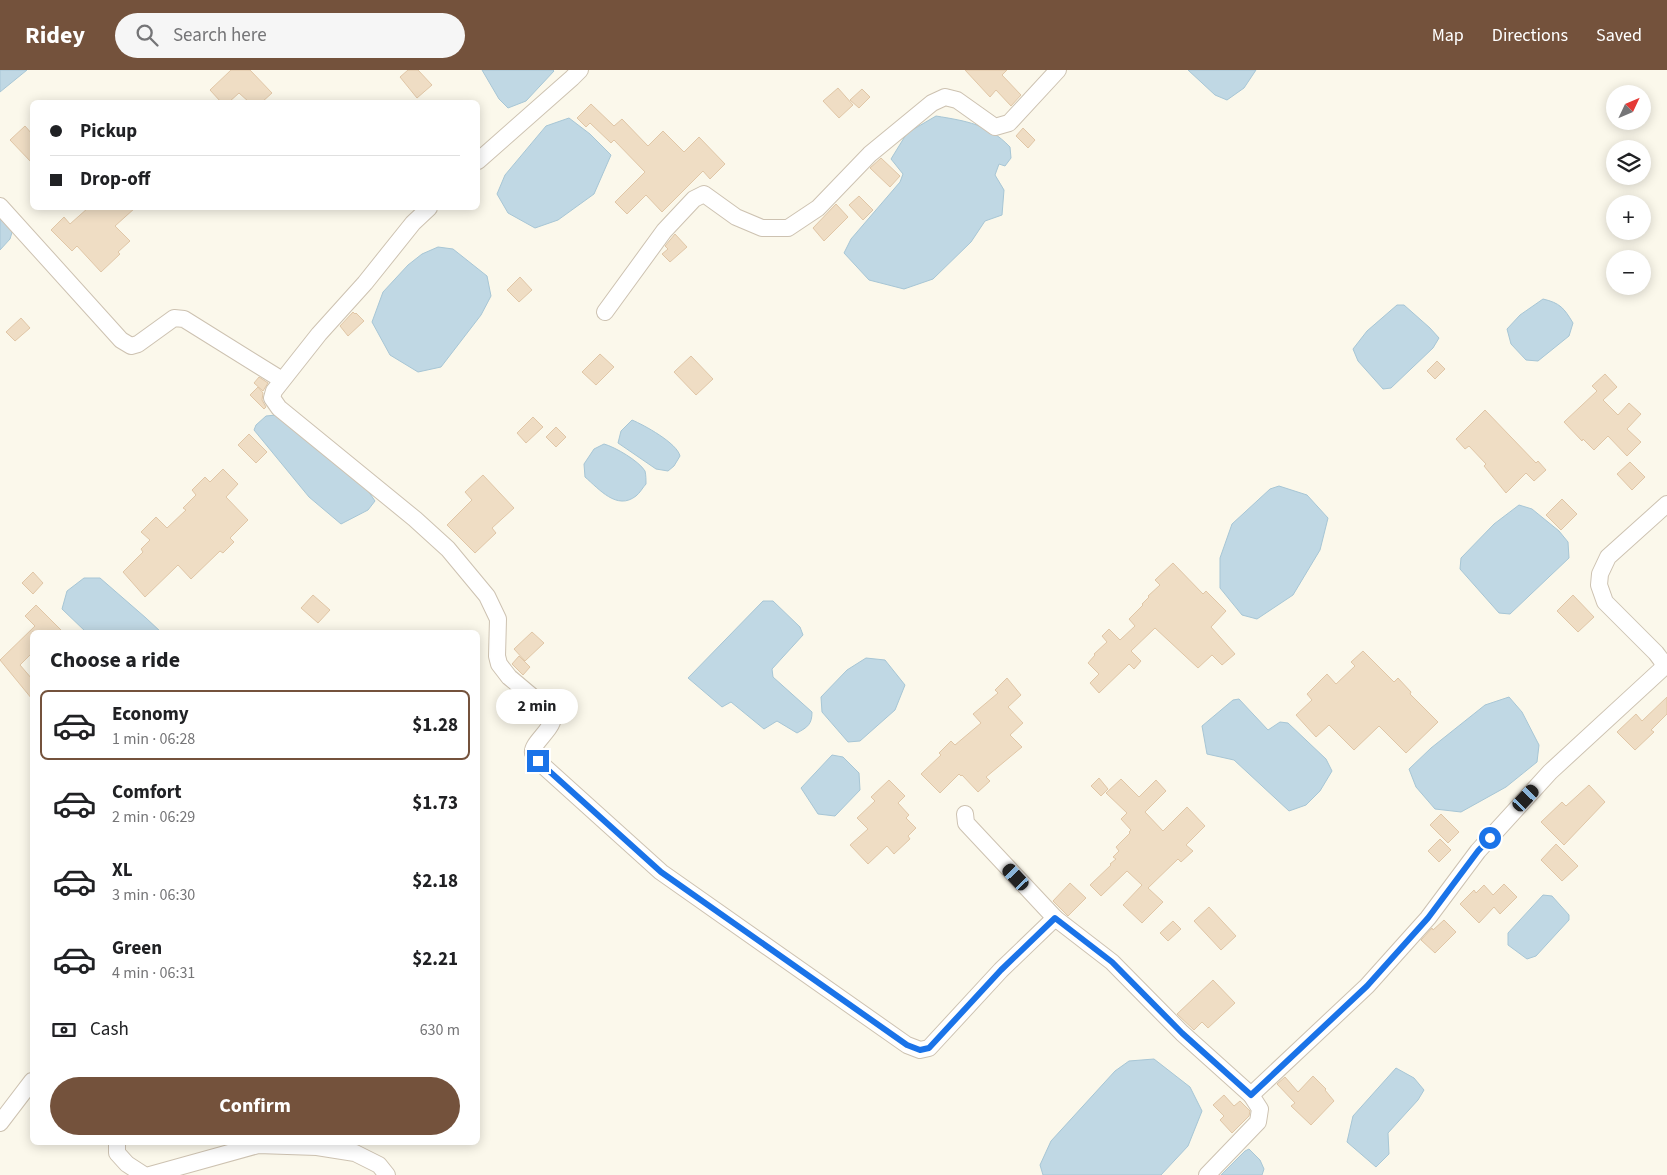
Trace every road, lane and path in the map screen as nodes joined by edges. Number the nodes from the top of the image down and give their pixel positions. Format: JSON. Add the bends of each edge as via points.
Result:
{"nodes":[{"id":1,"x":580,"y":70,"type":"edge"},
{"id":2,"x":1058,"y":70,"type":"edge"},
{"id":3,"x":480,"y":159,"type":"edge"},
{"id":4,"x":0,"y":206,"type":"edge"},
{"id":5,"x":427,"y":210,"type":"edge"},
{"id":6,"x":605,"y":312,"type":"dead end"},
{"id":7,"x":282,"y":380,"type":"junction"},
{"id":8,"x":1667,"y":504,"type":"edge"},
{"id":9,"x":1665,"y":670,"type":"edge"},
{"id":10,"x":965,"y":814,"type":"dead end"},
{"id":11,"x":1055,"y":918,"type":"junction"},
{"id":12,"x":30,"y":1084,"type":"edge"},
{"id":13,"x":1251,"y":1095,"type":"junction"},
{"id":14,"x":0,"y":1123,"type":"edge"},
{"id":15,"x":116,"y":1145,"type":"edge"},
{"id":16,"x":144,"y":1175,"type":"edge"},
{"id":17,"x":150,"y":1175,"type":"edge"},
{"id":18,"x":386,"y":1175,"type":"edge"},
{"id":19,"x":1207,"y":1175,"type":"edge"}],
"edges":[{"from":1,"to":3,"type":"street"},
{"from":2,"to":6,"type":"street","via":[[1009,123],[995,128],[957,100],[946,97],[932,103],[870,154],[818,208],[788,228],[762,228],[736,217],[704,194],[694,199],[664,231]]},
{"from":4,"to":7,"type":"street","via":[[121,340],[131,346],[138,344],[174,318],[184,320]]},
{"from":5,"to":7,"type":"street"},
{"from":7,"to":11,"type":"street","via":[[272,398],[278,408],[415,519],[448,549],[487,596],[498,619],[499,664],[553,718],[534,748],[538,761],[661,872],[907,1045],[920,1050],[929,1048],[995,976]]},
{"from":8,"to":9,"type":"street","via":[[1608,557],[1598,585],[1605,602],[1656,653]]},
{"from":9,"to":13,"type":"street","via":[[1550,772],[1478,851],[1428,918],[1367,986]]},
{"from":10,"to":11,"type":"street","via":[[966,823]]},
{"from":11,"to":13,"type":"street","via":[[1112,962],[1182,1033]]},
{"from":12,"to":14,"type":"street"},
{"from":13,"to":19,"type":"street","via":[[1260,1110],[1258,1122]]},
{"from":15,"to":16,"type":"street","via":[[117,1153],[126,1164]]},
{"from":17,"to":18,"type":"street","via":[[258,1146],[317,1147],[355,1153],[379,1165]]}]}
